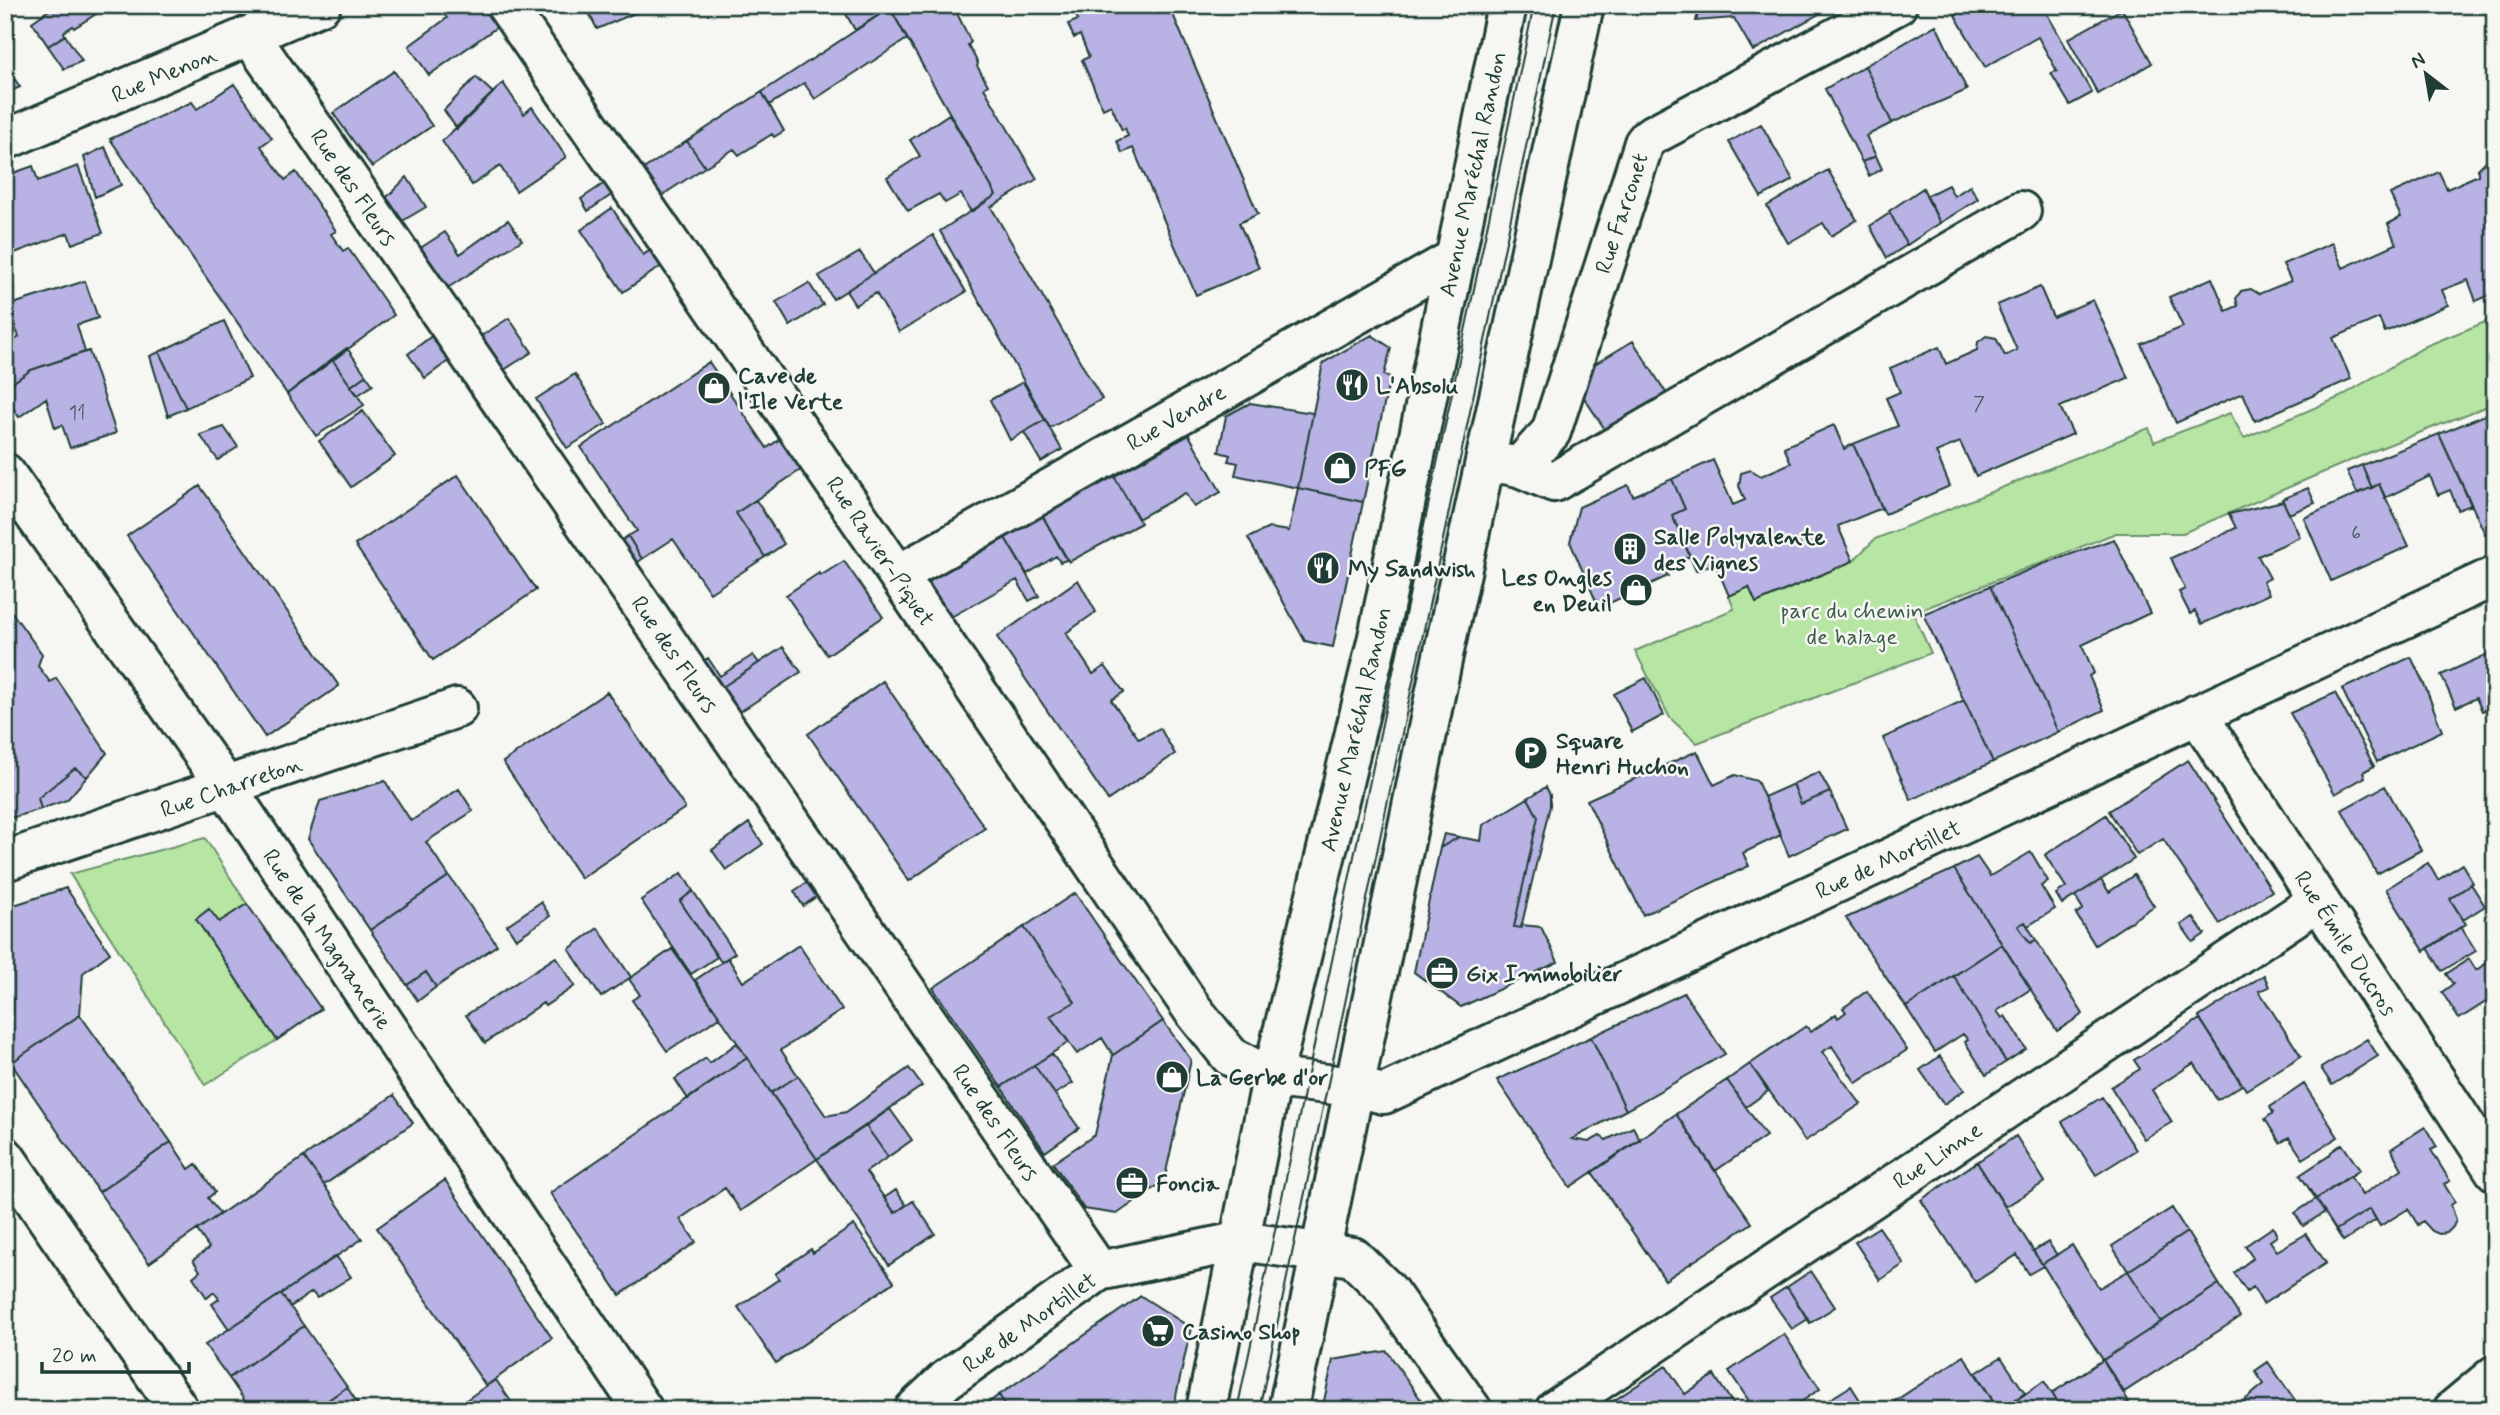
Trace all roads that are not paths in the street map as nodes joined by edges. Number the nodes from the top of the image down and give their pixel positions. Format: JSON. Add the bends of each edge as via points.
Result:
{"nodes":[{"id":1,"x":321,"y":5,"type":"edge"},
{"id":2,"x":506,"y":5,"type":"edge"},
{"id":3,"x":1507,"y":5,"type":"edge"},
{"id":4,"x":1584,"y":5,"type":"edge"},
{"id":5,"x":1897,"y":5,"type":"edge"},
{"id":6,"x":251,"y":37,"type":"junction"},
{"id":7,"x":5,"y":140,"type":"edge"},
{"id":8,"x":2021,"y":211,"type":"dead end"},
{"id":9,"x":1454,"y":259,"type":"junction"},
{"id":10,"x":1502,"y":464,"type":"junction"},
{"id":11,"x":5,"y":473,"type":"edge"},
{"id":12,"x":898,"y":575,"type":"junction"},
{"id":13,"x":2495,"y":576,"type":"edge"},
{"id":14,"x":457,"y":708,"type":"dead end"},
{"id":15,"x":2197,"y":714,"type":"junction"},
{"id":16,"x":227,"y":788,"type":"junction"},
{"id":17,"x":5,"y":861,"type":"edge"},
{"id":18,"x":2318,"y":901,"type":"junction"},
{"id":19,"x":1272,"y":1078,"type":"junction"},
{"id":20,"x":1355,"y":1087,"type":"junction"},
{"id":21,"x":5,"y":1157,"type":"edge"},
{"id":22,"x":2495,"y":1171,"type":"edge"},
{"id":23,"x":1241,"y":1241,"type":"junction"},
{"id":24,"x":1321,"y":1252,"type":"junction"},
{"id":25,"x":1099,"y":1271,"type":"junction"},
{"id":26,"x":2495,"y":1376,"type":"edge"},
{"id":27,"x":178,"y":1410,"type":"edge"},
{"id":28,"x":643,"y":1410,"type":"edge"},
{"id":29,"x":914,"y":1410,"type":"edge"},
{"id":30,"x":1206,"y":1410,"type":"edge"},
{"id":31,"x":1287,"y":1410,"type":"edge"},
{"id":32,"x":1472,"y":1410,"type":"edge"},
{"id":33,"x":1555,"y":1410,"type":"edge"},
{"id":34,"x":2453,"y":1410,"type":"edge"}],
"edges":[{"from":1,"to":6,"type":"street","name":"Rue Menon"},
{"from":2,"to":12,"type":"street","name":"Rue Ravier-Piquet"},
{"from":3,"to":9,"type":"street","name":"Avenue Maréchal Randon"},
{"from":4,"to":10,"type":"street"},
{"from":5,"to":10,"type":"street","name":"Rue Farconet","via":[[1649,137],[1551,432]]},
{"from":6,"to":7,"type":"street","name":"Rue Menon"},
{"from":6,"to":25,"type":"street","name":"Rue des Fleurs"},
{"from":8,"to":10,"type":"street","via":[[1554,482]]},
{"from":9,"to":12,"type":"street","name":"Rue Vendre"},
{"from":9,"to":19,"type":"street","name":"Avenue Maréchal Randon","via":[[1378,637]]},
{"from":10,"to":20,"type":"street","via":[[1444,651]]},
{"from":11,"to":16,"type":"street","name":"Rue de la Magnanerie"},
{"from":12,"to":19,"type":"street","name":"Rue Ravier-Piquet","via":[[1194,1010],[1230,1056]]},
{"from":13,"to":15,"type":"street","name":"Rue de Mortillet"},
{"from":14,"to":16,"type":"street","name":"Rue Charreton"},
{"from":15,"to":18,"type":"street","name":"Rue Émile Ducros"},
{"from":15,"to":20,"type":"street","name":"Rue de Mortillet","via":[[1384,1094]]},
{"from":16,"to":17,"type":"street","name":"Rue Charreton"},
{"from":16,"to":28,"type":"street","name":"Rue de la Magnanerie"},
{"from":18,"to":22,"type":"street","name":"Rue Émile Ducros"},
{"from":18,"to":33,"type":"street","name":"Rue Linne"},
{"from":19,"to":20,"type":"street","name":"Rue de Mortillet"},
{"from":19,"to":23,"type":"street","name":"Avenue Maréchal Randon"},
{"from":20,"to":24,"type":"street"},
{"from":21,"to":27,"type":"street"},
{"from":23,"to":24,"type":"street","name":"Rue de Mortillet"},
{"from":23,"to":25,"type":"street","name":"Rue de Mortillet"},
{"from":23,"to":30,"type":"street","name":"Avenue Maréchal Randon"},
{"from":24,"to":31,"type":"street"},
{"from":24,"to":32,"type":"street","name":"Rue de Mortillet","via":[[1353,1257],[1388,1291]]},
{"from":25,"to":29,"type":"street","name":"Rue de Mortillet","via":[[946,1380]]},
{"from":26,"to":34,"type":"street"}]}
